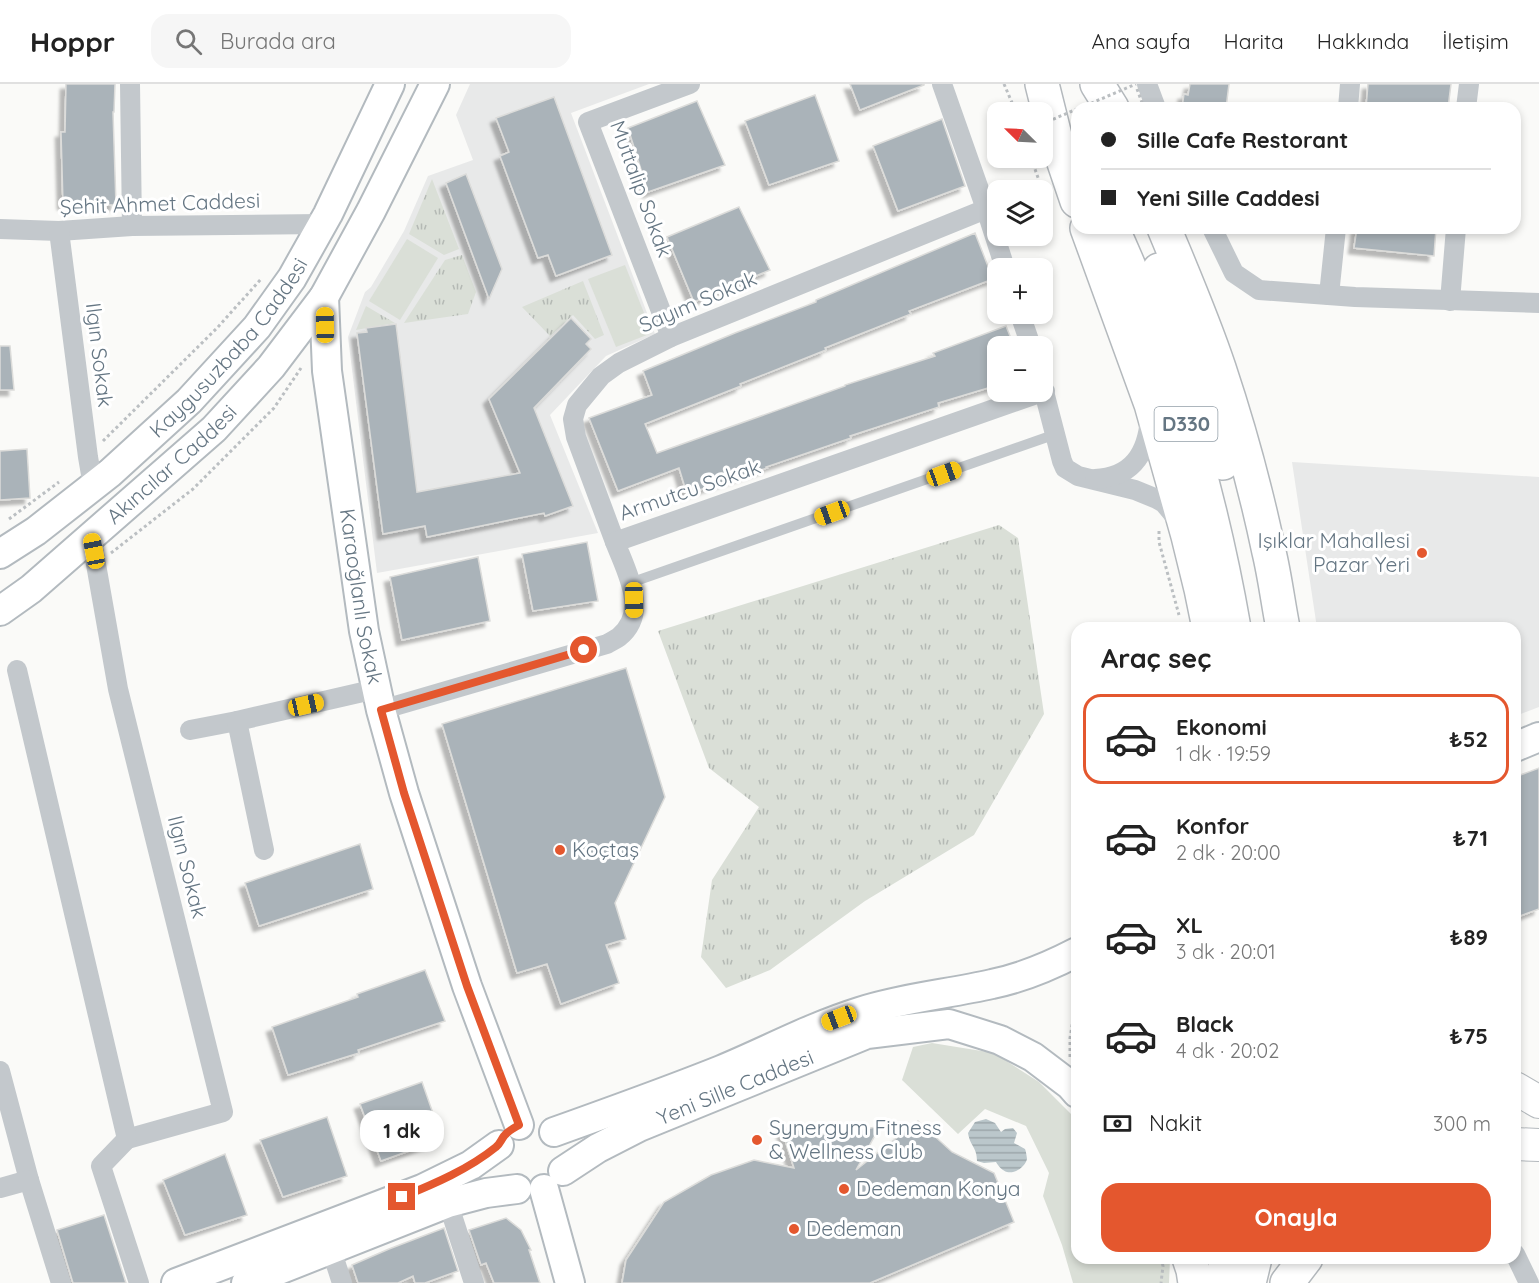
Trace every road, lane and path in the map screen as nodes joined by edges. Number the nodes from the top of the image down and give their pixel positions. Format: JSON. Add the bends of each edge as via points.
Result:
{"nodes":[{"id":1,"x":130,"y":84,"type":"edge"},
{"id":2,"x":390,"y":84,"type":"edge"},
{"id":3,"x":435,"y":84,"type":"edge"},
{"id":4,"x":690,"y":84,"type":"edge"},
{"id":5,"x":942,"y":84,"type":"edge"},
{"id":6,"x":1004,"y":84,"type":"edge"},
{"id":7,"x":1044,"y":84,"type":"edge"},
{"id":8,"x":1090,"y":84,"type":"edge"},
{"id":9,"x":1097,"y":84,"type":"edge"},
{"id":10,"x":1136,"y":84,"type":"edge"},
{"id":11,"x":1350,"y":84,"type":"edge"},
{"id":12,"x":1468,"y":84,"type":"edge"},
{"id":13,"x":1132,"y":94,"type":"edge"},
{"id":14,"x":1012,"y":102,"type":"edge"},
{"id":15,"x":1094,"y":102,"type":"edge"},
{"id":16,"x":1097,"y":102,"type":"edge"},
{"id":17,"x":1146,"y":102,"type":"edge"},
{"id":18,"x":1348,"y":102,"type":"edge"},
{"id":19,"x":1466,"y":102,"type":"edge"},
{"id":20,"x":1071,"y":112,"type":"edge"},
{"id":21,"x":1053,"y":119,"type":"edge"},
{"id":22,"x":1071,"y":140,"type":"edge"},
{"id":23,"x":1071,"y":183,"type":"edge"},
{"id":24,"x":986,"y":209,"type":"junction"},
{"id":25,"x":322,"y":224,"type":"junction"},
{"id":26,"x":132,"y":226,"type":"junction"},
{"id":27,"x":0,"y":228,"type":"edge"},
{"id":28,"x":59,"y":231,"type":"junction"},
{"id":29,"x":1089,"y":234,"type":"edge"},
{"id":30,"x":1115,"y":234,"type":"edge"},
{"id":31,"x":1145,"y":234,"type":"edge"},
{"id":32,"x":1166,"y":234,"type":"edge"},
{"id":33,"x":1215,"y":234,"type":"edge"},
{"id":34,"x":1335,"y":234,"type":"edge"},
{"id":35,"x":1456,"y":234,"type":"edge"},
{"id":36,"x":1002,"y":258,"type":"edge"},
{"id":37,"x":269,"y":270,"type":"dead end"},
{"id":38,"x":1329,"y":295,"type":"junction"},
{"id":39,"x":324,"y":297,"type":"junction"},
{"id":40,"x":1450,"y":301,"type":"junction"},
{"id":41,"x":1539,"y":303,"type":"edge"},
{"id":42,"x":671,"y":337,"type":"junction"},
{"id":43,"x":1005,"y":402,"type":"edge"},
{"id":44,"x":1048,"y":402,"type":"edge"},
{"id":45,"x":1151,"y":404,"type":"junction"},
{"id":46,"x":1056,"y":434,"type":"junction"},
{"id":47,"x":88,"y":457,"type":"junction"},
{"id":48,"x":1093,"y":479,"type":"junction"},
{"id":49,"x":60,"y":481,"type":"dead end"},
{"id":50,"x":93,"y":486,"type":"junction"},
{"id":51,"x":9,"y":519,"type":"dead end"},
{"id":52,"x":91,"y":536,"type":"junction"},
{"id":53,"x":1188,"y":536,"type":"junction"},
{"id":54,"x":615,"y":542,"type":"junction"},
{"id":55,"x":0,"y":554,"type":"edge"},
{"id":56,"x":630,"y":584,"type":"junction"},
{"id":57,"x":0,"y":611,"type":"edge"},
{"id":58,"x":1208,"y":622,"type":"edge"},
{"id":59,"x":1233,"y":622,"type":"edge"},
{"id":60,"x":1260,"y":622,"type":"edge"},
{"id":61,"x":1282,"y":622,"type":"edge"},
{"id":62,"x":17,"y":670,"type":"dead end"},
{"id":63,"x":379,"y":699,"type":"junction"},
{"id":64,"x":237,"y":721,"type":"junction"},
{"id":65,"x":190,"y":730,"type":"dead end"},
{"id":66,"x":1539,"y":737,"type":"edge"},
{"id":67,"x":1521,"y":744,"type":"edge"},
{"id":68,"x":264,"y":850,"type":"dead end"},
{"id":69,"x":1071,"y":955,"type":"edge"},
{"id":70,"x":0,"y":1071,"type":"edge"},
{"id":71,"x":1071,"y":1086,"type":"edge"},
{"id":72,"x":519,"y":1125,"type":"junction"},
{"id":73,"x":555,"y":1132,"type":"junction"},
{"id":74,"x":127,"y":1138,"type":"junction"},
{"id":75,"x":1521,"y":1144,"type":"edge"},
{"id":76,"x":499,"y":1145,"type":"junction"},
{"id":77,"x":1539,"y":1145,"type":"edge"},
{"id":78,"x":30,"y":1180,"type":"junction"},
{"id":79,"x":541,"y":1183,"type":"junction"},
{"id":80,"x":0,"y":1188,"type":"edge"},
{"id":81,"x":448,"y":1203,"type":"junction"},
{"id":82,"x":331,"y":1249,"type":"junction"},
{"id":83,"x":1162,"y":1264,"type":"edge"},
{"id":84,"x":1191,"y":1264,"type":"edge"},
{"id":85,"x":1226,"y":1264,"type":"edge"},
{"id":86,"x":1254,"y":1264,"type":"edge"},
{"id":87,"x":1301,"y":1264,"type":"edge"},
{"id":88,"x":1520,"y":1264,"type":"edge"},
{"id":89,"x":61,"y":1283,"type":"edge"},
{"id":90,"x":139,"y":1283,"type":"edge"},
{"id":91,"x":176,"y":1283,"type":"edge"},
{"id":92,"x":246,"y":1283,"type":"edge"},
{"id":93,"x":342,"y":1283,"type":"edge"},
{"id":94,"x":474,"y":1283,"type":"edge"},
{"id":95,"x":570,"y":1283,"type":"edge"},
{"id":96,"x":1161,"y":1283,"type":"edge"},
{"id":97,"x":1195,"y":1283,"type":"edge"},
{"id":98,"x":1222,"y":1283,"type":"edge"},
{"id":99,"x":1250,"y":1283,"type":"edge"},
{"id":100,"x":1287,"y":1283,"type":"edge"},
{"id":101,"x":1529,"y":1283,"type":"edge"}],
"edges":[{"from":1,"to":26,"type":"street"},
{"from":2,"to":25,"type":"main road","name":"Kaygusuzbaba Caddesi"},
{"from":3,"to":39,"type":"main road","name":"Kaygusuzbaba Caddesi"},
{"from":4,"to":42,"type":"street","name":"Muttalip Sokak","via":[[588,122]]},
{"from":5,"to":24,"type":"street"},
{"from":6,"to":14,"type":"path"},
{"from":7,"to":22,"type":"highway"},
{"from":7,"to":23,"type":"highway","via":[[1055,136]]},
{"from":8,"to":16,"type":"highway"},
{"from":9,"to":13,"type":"highway"},
{"from":10,"to":15,"type":"path","bridge":true},
{"from":11,"to":18,"type":"street"},
{"from":12,"to":19,"type":"street"},
{"from":13,"to":17,"type":"street"},
{"from":20,"to":21,"type":"path","bridge":true},
{"from":24,"to":36,"type":"street"},
{"from":24,"to":42,"type":"street","name":"Sayım Sokak"},
{"from":25,"to":26,"type":"street","name":"Şehit Ahmet Caddesi"},
{"from":25,"to":50,"type":"main road","name":"Kaygusuzbaba Caddesi","via":[[292,278],[256,327],[189,401]]},
{"from":26,"to":28,"type":"street","name":"Şehit Ahmet Caddesi"},
{"from":27,"to":28,"type":"street","name":"Şehit Ahmet Caddesi"},
{"from":28,"to":47,"type":"street","name":"Ilgın Sokak"},
{"from":29,"to":45,"type":"highway"},
{"from":30,"to":59,"type":"highway","number":"D330","via":[[1161,348],[1185,422]]},
{"from":31,"to":60,"type":"highway","number":"D330","via":[[1215,434],[1239,521]]},
{"from":32,"to":61,"type":"highway","via":[[1219,367],[1251,477]]},
{"from":33,"to":38,"type":"street","via":[[1234,273],[1259,290]]},
{"from":34,"to":38,"type":"street"},
{"from":35,"to":40,"type":"street"},
{"from":37,"to":47,"type":"path"},
{"from":38,"to":40,"type":"street"},
{"from":39,"to":52,"type":"main road","name":"Akıncılar Caddesi","via":[[271,367],[214,429]]},
{"from":39,"to":63,"type":"main road","name":"Karaoğlanlı Sokak","via":[[327,371],[364,631]]},
{"from":40,"to":41,"type":"street"},
{"from":42,"to":54,"type":"street","name":"Sayım Sokak","via":[[601,376],[577,405],[573,419]]},
{"from":43,"to":54,"type":"street","name":"Armutcu Sokak"},
{"from":44,"to":46,"type":"street"},
{"from":45,"to":48,"type":"street","via":[[1146,439],[1134,463],[1117,475]]},
{"from":45,"to":53,"type":"highway"},
{"from":46,"to":48,"type":"street","via":[[1065,468]]},
{"from":46,"to":56,"type":"lane"},
{"from":47,"to":50,"type":"street","name":"Ilgın Sokak"},
{"from":48,"to":53,"type":"street","via":[[1157,499],[1172,512]]},
{"from":49,"to":51,"type":"path"},
{"from":50,"to":55,"type":"main road","name":"Kaygusuzbaba Caddesi"},
{"from":52,"to":57,"type":"main road","name":"Akıncılar Caddesi"},
{"from":52,"to":74,"type":"street","name":"Ilgın Sokak","via":[[118,688],[223,1112]]},
{"from":53,"to":58,"type":"highway"},
{"from":54,"to":56,"type":"street","name":"Armutcu Sokak"},
{"from":56,"to":63,"type":"street","name":"Armutcu Sokak","via":[[635,612],[624,632],[607,644]]},
{"from":62,"to":74,"type":"street"},
{"from":63,"to":64,"type":"street","name":"Armutcu Sokak"},
{"from":63,"to":72,"type":"main road","name":"Karaoğlanlı Sokak","via":[[404,793],[467,986]]},
{"from":64,"to":65,"type":"street","name":"Armutcu Sokak"},
{"from":64,"to":68,"type":"street"},
{"from":66,"to":67,"type":"main road"},
{"from":69,"to":73,"type":"main road","name":"Yeni Sille Caddesi","via":[[1016,978],[849,1015],[721,1070]]},
{"from":70,"to":78,"type":"street"},
{"from":71,"to":79,"type":"main road","name":"Yeni Sille Caddesi","via":[[1033,1057],[1000,1040],[948,1024],[867,1034],[639,1127]]},
{"from":72,"to":73,"type":"main road","via":[[538,1124]]},
{"from":72,"to":76,"type":"main road"},
{"from":73,"to":79,"type":"main road","via":[[566,1161]]},
{"from":74,"to":90,"type":"street","via":[[101,1166]]},
{"from":75,"to":77,"type":"main road"},
{"from":76,"to":79,"type":"main road","via":[[498,1165],[509,1183]]},
{"from":76,"to":91,"type":"main road","via":[[471,1165],[422,1189]]},
{"from":78,"to":80,"type":"street"},
{"from":78,"to":89,"type":"street"},
{"from":79,"to":81,"type":"main road","name":"Yeni Sille Caddesi"},
{"from":79,"to":95,"type":"main road"},
{"from":81,"to":82,"type":"main road","name":"Yeni Sille Caddesi"},
{"from":81,"to":94,"type":"street"},
{"from":82,"to":92,"type":"main road","name":"Yeni Sille Caddesi"},
{"from":82,"to":93,"type":"street"},
{"from":83,"to":96,"type":"path"},
{"from":84,"to":97,"type":"highway"},
{"from":85,"to":98,"type":"highway"},
{"from":86,"to":99,"type":"highway"},
{"from":87,"to":100,"type":"highway"},
{"from":88,"to":101,"type":"street"}]}
